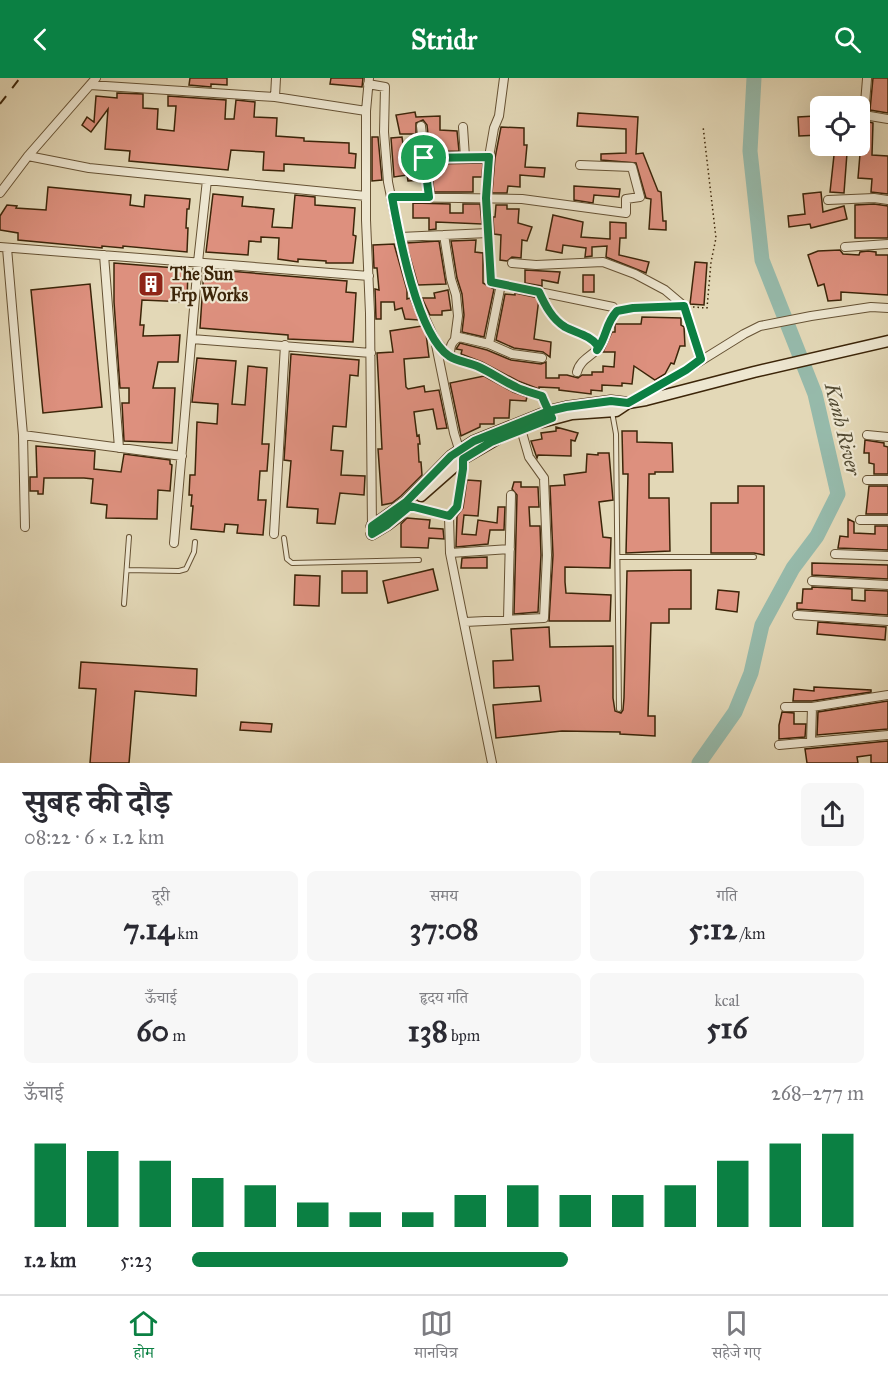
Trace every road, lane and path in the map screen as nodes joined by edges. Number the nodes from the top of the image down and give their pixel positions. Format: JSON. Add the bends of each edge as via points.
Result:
{"nodes":[{"id":1,"x":96,"y":78,"type":"edge"},
{"id":2,"x":276,"y":78,"type":"edge"},
{"id":3,"x":504,"y":78,"type":"edge"},
{"id":4,"x":867,"y":79,"type":"edge"},
{"id":5,"x":368,"y":81,"type":"edge"},
{"id":6,"x":90,"y":85,"type":"junction"},
{"id":7,"x":865,"y":96,"type":"edge"},
{"id":8,"x":275,"y":97,"type":"junction"},
{"id":9,"x":366,"y":111,"type":"junction"},
{"id":10,"x":870,"y":116,"type":"edge"},
{"id":11,"x":888,"y":119,"type":"edge"},
{"id":12,"x":421,"y":126,"type":"dead end"},
{"id":13,"x":704,"y":126,"type":"dead end"},
{"id":14,"x":463,"y":127,"type":"dead end"},
{"id":15,"x":28,"y":156,"type":"junction"},
{"id":16,"x":465,"y":157,"type":"junction"},
{"id":17,"x":489,"y":157,"type":"junction"},
{"id":18,"x":424,"y":158,"type":"junction"},
{"id":19,"x":580,"y":165,"type":"dead end"},
{"id":20,"x":207,"y":180,"type":"junction"},
{"id":21,"x":0,"y":193,"type":"edge"},
{"id":22,"x":366,"y":196,"type":"junction"},
{"id":23,"x":392,"y":197,"type":"junction"},
{"id":24,"x":429,"y":197,"type":"junction"},
{"id":25,"x":486,"y":198,"type":"junction"},
{"id":26,"x":828,"y":200,"type":"dead end"},
{"id":27,"x":888,"y":200,"type":"edge"},
{"id":28,"x":488,"y":233,"type":"junction"},
{"id":29,"x":444,"y":235,"type":"junction"},
{"id":30,"x":400,"y":237,"type":"junction"},
{"id":31,"x":888,"y":244,"type":"edge"},
{"id":32,"x":4,"y":247,"type":"edge"},
{"id":33,"x":844,"y":247,"type":"dead end"},
{"id":34,"x":104,"y":255,"type":"junction"},
{"id":35,"x":198,"y":262,"type":"junction"},
{"id":36,"x":512,"y":263,"type":"dead end"},
{"id":37,"x":369,"y":276,"type":"junction"},
{"id":38,"x":501,"y":284,"type":"junction"},
{"id":39,"x":539,"y":292,"type":"junction"},
{"id":40,"x":684,"y":306,"type":"junction"},
{"id":41,"x":613,"y":307,"type":"dead end"},
{"id":42,"x":888,"y":308,"type":"edge"},
{"id":43,"x":192,"y":339,"type":"junction"},
{"id":44,"x":455,"y":339,"type":"junction"},
{"id":45,"x":435,"y":340,"type":"junction"},
{"id":46,"x":888,"y":341,"type":"edge"},
{"id":47,"x":489,"y":344,"type":"junction"},
{"id":48,"x":285,"y":345,"type":"junction"},
{"id":49,"x":597,"y":350,"type":"junction"},
{"id":50,"x":371,"y":353,"type":"junction"},
{"id":51,"x":450,"y":357,"type":"junction"},
{"id":52,"x":542,"y":358,"type":"dead end"},
{"id":53,"x":701,"y":359,"type":"junction"},
{"id":54,"x":577,"y":372,"type":"dead end"},
{"id":55,"x":628,"y":403,"type":"junction"},
{"id":56,"x":612,"y":412,"type":"junction"},
{"id":57,"x":551,"y":414,"type":"junction"},
{"id":58,"x":521,"y":429,"type":"junction"},
{"id":59,"x":22,"y":435,"type":"junction"},
{"id":60,"x":867,"y":435,"type":"dead end"},
{"id":61,"x":888,"y":437,"type":"edge"},
{"id":62,"x":119,"y":448,"type":"junction"},
{"id":63,"x":461,"y":454,"type":"junction"},
{"id":64,"x":182,"y":456,"type":"junction"},
{"id":65,"x":867,"y":480,"type":"dead end"},
{"id":66,"x":888,"y":480,"type":"edge"},
{"id":67,"x":511,"y":495,"type":"dead end"},
{"id":68,"x":410,"y":506,"type":"junction"},
{"id":69,"x":449,"y":516,"type":"junction"},
{"id":70,"x":860,"y":520,"type":"dead end"},
{"id":71,"x":888,"y":520,"type":"edge"},
{"id":72,"x":25,"y":527,"type":"dead end"},
{"id":73,"x":372,"y":530,"type":"junction"},
{"id":74,"x":274,"y":534,"type":"dead end"},
{"id":75,"x":129,"y":537,"type":"dead end"},
{"id":76,"x":284,"y":538,"type":"dead end"},
{"id":77,"x":195,"y":542,"type":"dead end"},
{"id":78,"x":174,"y":543,"type":"dead end"},
{"id":79,"x":510,"y":549,"type":"junction"},
{"id":80,"x":450,"y":553,"type":"junction"},
{"id":81,"x":835,"y":554,"type":"dead end"},
{"id":82,"x":888,"y":556,"type":"edge"},
{"id":83,"x":618,"y":557,"type":"junction"},
{"id":84,"x":754,"y":557,"type":"dead end"},
{"id":85,"x":419,"y":560,"type":"dead end"},
{"id":86,"x":127,"y":570,"type":"junction"},
{"id":87,"x":812,"y":581,"type":"dead end"},
{"id":88,"x":888,"y":585,"type":"edge"},
{"id":89,"x":123,"y":604,"type":"dead end"},
{"id":90,"x":797,"y":615,"type":"dead end"},
{"id":91,"x":508,"y":619,"type":"junction"},
{"id":92,"x":888,"y":621,"type":"edge"},
{"id":93,"x":465,"y":622,"type":"junction"},
{"id":94,"x":888,"y":695,"type":"edge"},
{"id":95,"x":785,"y":707,"type":"dead end"},
{"id":96,"x":813,"y":707,"type":"junction"},
{"id":97,"x":619,"y":709,"type":"dead end"},
{"id":98,"x":888,"y":735,"type":"edge"},
{"id":99,"x":811,"y":742,"type":"junction"},
{"id":100,"x":779,"y":745,"type":"dead end"},
{"id":101,"x":492,"y":763,"type":"edge"}],
"edges":[{"from":1,"to":6,"type":"street"},
{"from":2,"to":8,"type":"street"},
{"from":3,"to":17,"type":"street"},
{"from":4,"to":7,"type":"street"},
{"from":5,"to":9,"type":"street"},
{"from":5,"to":23,"type":"street","via":[[385,87],[384,132]]},
{"from":6,"to":8,"type":"street"},
{"from":6,"to":15,"type":"street"},
{"from":8,"to":9,"type":"street"},
{"from":9,"to":22,"type":"street"},
{"from":10,"to":11,"type":"street"},
{"from":12,"to":18,"type":"street"},
{"from":13,"to":40,"type":"path","via":[[716,238],[707,308]]},
{"from":14,"to":16,"type":"street"},
{"from":15,"to":20,"type":"street","via":[[89,168]]},
{"from":15,"to":21,"type":"street"},
{"from":16,"to":17,"type":"street"},
{"from":16,"to":18,"type":"street"},
{"from":17,"to":25,"type":"street"},
{"from":18,"to":24,"type":"street"},
{"from":19,"to":25,"type":"street","via":[[632,167],[640,197],[626,199],[626,213]]},
{"from":20,"to":22,"type":"street"},
{"from":20,"to":35,"type":"street"},
{"from":22,"to":37,"type":"street"},
{"from":23,"to":24,"type":"street"},
{"from":23,"to":30,"type":"street"},
{"from":24,"to":25,"type":"street"},
{"from":25,"to":28,"type":"street"},
{"from":26,"to":27,"type":"street"},
{"from":28,"to":29,"type":"street"},
{"from":28,"to":38,"type":"street","via":[[491,282]]},
{"from":29,"to":30,"type":"street"},
{"from":29,"to":44,"type":"street","via":[[456,295]]},
{"from":30,"to":45,"type":"street","via":[[416,298]]},
{"from":31,"to":33,"type":"street"},
{"from":32,"to":34,"type":"street"},
{"from":32,"to":59,"type":"street"},
{"from":34,"to":35,"type":"street"},
{"from":34,"to":62,"type":"street"},
{"from":35,"to":37,"type":"street"},
{"from":35,"to":43,"type":"street"},
{"from":36,"to":40,"type":"street","via":[[603,262],[666,290]]},
{"from":37,"to":50,"type":"street"},
{"from":38,"to":39,"type":"street"},
{"from":38,"to":47,"type":"street"},
{"from":39,"to":41,"type":"street"},
{"from":39,"to":49,"type":"path","via":[[558,322],[591,339]]},
{"from":40,"to":49,"type":"street","via":[[617,311]]},
{"from":40,"to":53,"type":"street"},
{"from":42,"to":53,"type":"street","via":[[871,307],[760,326]]},
{"from":43,"to":48,"type":"street"},
{"from":43,"to":64,"type":"street"},
{"from":44,"to":47,"type":"street"},
{"from":44,"to":51,"type":"street"},
{"from":45,"to":51,"type":"street"},
{"from":45,"to":63,"type":"street"},
{"from":46,"to":55,"type":"street"},
{"from":47,"to":52,"type":"street","via":[[512,354]]},
{"from":48,"to":50,"type":"street"},
{"from":48,"to":74,"type":"street"},
{"from":49,"to":54,"type":"street","via":[[579,365]]},
{"from":50,"to":73,"type":"street"},
{"from":51,"to":57,"type":"street","via":[[542,396]]},
{"from":53,"to":55,"type":"street"},
{"from":55,"to":56,"type":"street"},
{"from":55,"to":57,"type":"street","via":[[611,401]]},
{"from":56,"to":57,"type":"street"},
{"from":56,"to":83,"type":"lane","via":[[616,434]]},
{"from":57,"to":58,"type":"street"},
{"from":57,"to":63,"type":"street","via":[[474,441]]},
{"from":58,"to":63,"type":"street"},
{"from":58,"to":91,"type":"street","via":[[529,457],[544,478],[544,618]]},
{"from":59,"to":62,"type":"street"},
{"from":59,"to":72,"type":"street"},
{"from":60,"to":61,"type":"street"},
{"from":62,"to":64,"type":"street"},
{"from":63,"to":68,"type":"street"},
{"from":63,"to":69,"type":"street","via":[[463,469],[457,507]]},
{"from":63,"to":73,"type":"street"},
{"from":64,"to":78,"type":"street"},
{"from":65,"to":66,"type":"street"},
{"from":67,"to":79,"type":"street"},
{"from":68,"to":69,"type":"street"},
{"from":68,"to":73,"type":"street","via":[[387,525]]},
{"from":69,"to":80,"type":"street"},
{"from":70,"to":71,"type":"street"},
{"from":75,"to":86,"type":"lane"},
{"from":76,"to":85,"type":"lane","via":[[286,559],[292,563]]},
{"from":77,"to":86,"type":"lane","via":[[186,569]]},
{"from":79,"to":80,"type":"street"},
{"from":79,"to":91,"type":"street"},
{"from":80,"to":93,"type":"street"},
{"from":81,"to":82,"type":"street"},
{"from":83,"to":84,"type":"lane"},
{"from":83,"to":97,"type":"lane"},
{"from":86,"to":89,"type":"lane"},
{"from":87,"to":88,"type":"street"},
{"from":90,"to":92,"type":"street"},
{"from":91,"to":93,"type":"street"},
{"from":93,"to":101,"type":"street"},
{"from":94,"to":96,"type":"street"},
{"from":95,"to":96,"type":"street"},
{"from":96,"to":99,"type":"street"},
{"from":98,"to":99,"type":"street"},
{"from":99,"to":100,"type":"street"}]}
